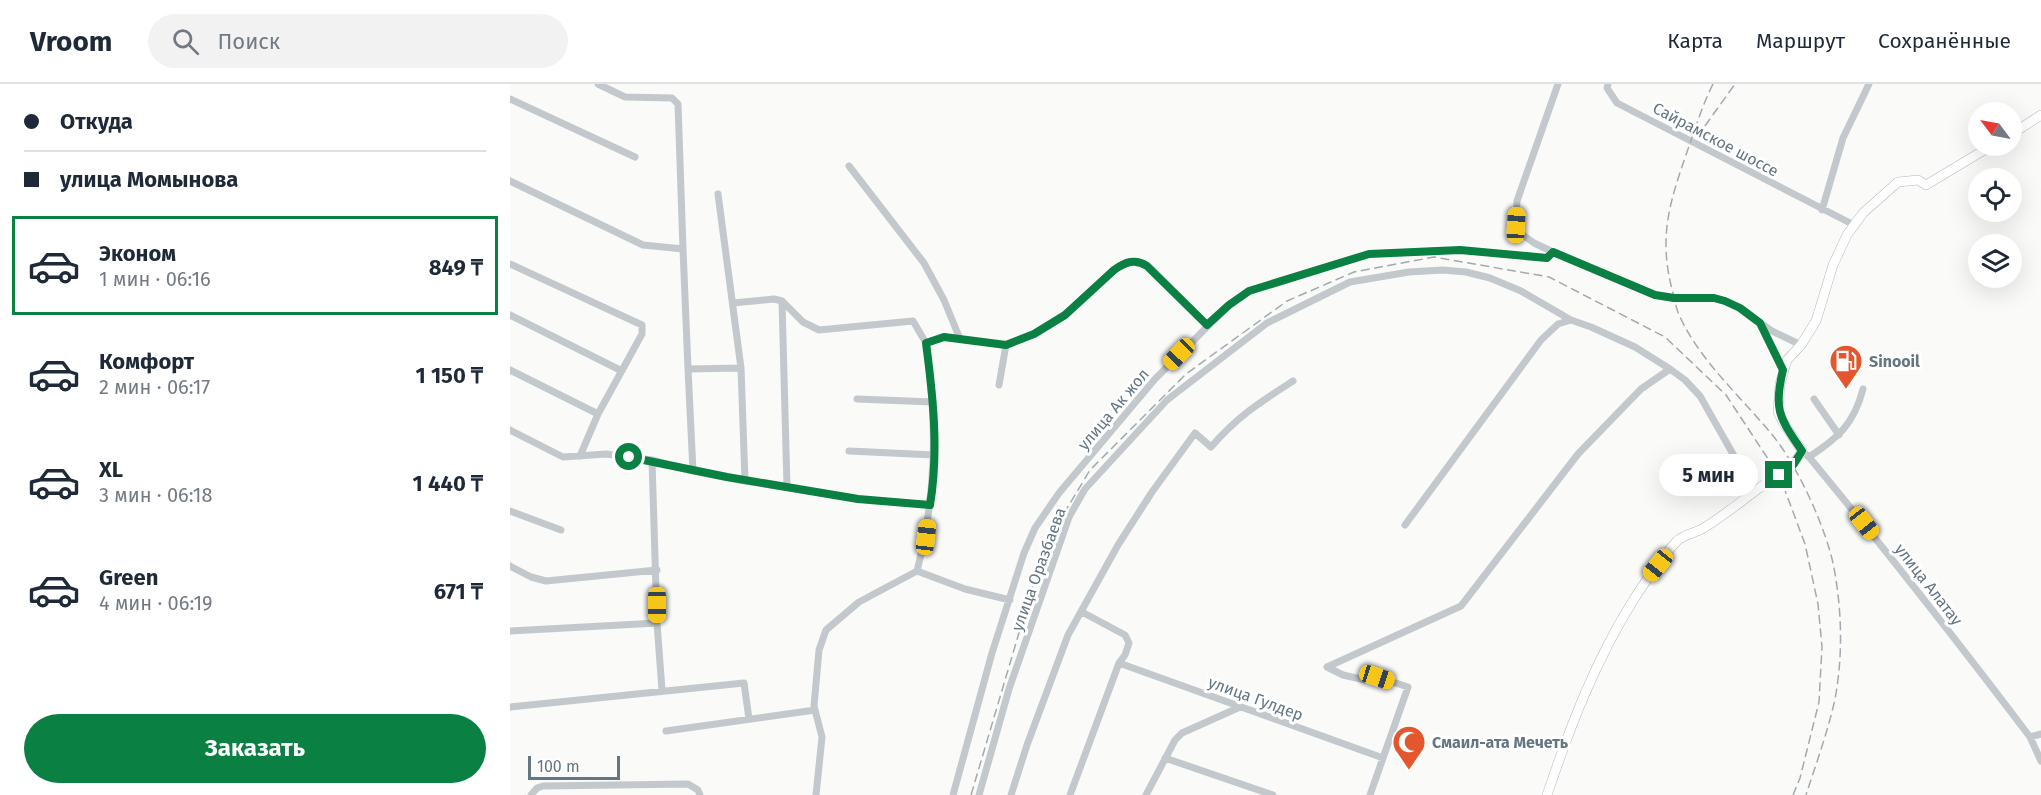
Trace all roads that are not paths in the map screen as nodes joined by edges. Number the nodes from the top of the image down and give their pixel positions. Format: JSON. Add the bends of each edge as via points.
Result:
{"nodes":[{"id":1,"x":598,"y":84,"type":"edge"},
{"id":2,"x":1558,"y":84,"type":"edge"},
{"id":3,"x":1608,"y":84,"type":"edge"},
{"id":4,"x":1869,"y":84,"type":"edge"},
{"id":5,"x":510,"y":99,"type":"edge"},
{"id":6,"x":2041,"y":115,"type":"edge"},
{"id":7,"x":2022,"y":127,"type":"edge"},
{"id":8,"x":1974,"y":156,"type":"edge"},
{"id":9,"x":635,"y":157,"type":"dead end"},
{"id":10,"x":849,"y":166,"type":"dead end"},
{"id":11,"x":510,"y":181,"type":"edge"},
{"id":12,"x":718,"y":194,"type":"dead end"},
{"id":13,"x":1822,"y":210,"type":"junction"},
{"id":14,"x":1854,"y":225,"type":"junction"},
{"id":15,"x":683,"y":249,"type":"junction"},
{"id":16,"x":1553,"y":252,"type":"junction"},
{"id":17,"x":510,"y":264,"type":"edge"},
{"id":18,"x":782,"y":301,"type":"junction"},
{"id":19,"x":733,"y":303,"type":"junction"},
{"id":20,"x":510,"y":315,"type":"edge"},
{"id":21,"x":1570,"y":320,"type":"junction"},
{"id":22,"x":1760,"y":323,"type":"junction"},
{"id":23,"x":1207,"y":325,"type":"junction"},
{"id":24,"x":960,"y":339,"type":"junction"},
{"id":25,"x":926,"y":343,"type":"junction"},
{"id":26,"x":1006,"y":345,"type":"junction"},
{"id":27,"x":1801,"y":345,"type":"junction"},
{"id":28,"x":741,"y":368,"type":"junction"},
{"id":29,"x":688,"y":369,"type":"junction"},
{"id":30,"x":1670,"y":369,"type":"junction"},
{"id":31,"x":510,"y":370,"type":"edge"},
{"id":32,"x":1783,"y":370,"type":"junction"},
{"id":33,"x":622,"y":371,"type":"junction"},
{"id":34,"x":1293,"y":381,"type":"dead end"},
{"id":35,"x":999,"y":385,"type":"dead end"},
{"id":36,"x":1863,"y":389,"type":"dead end"},
{"id":37,"x":857,"y":399,"type":"dead end"},
{"id":38,"x":1814,"y":399,"type":"dead end"},
{"id":39,"x":933,"y":402,"type":"junction"},
{"id":40,"x":598,"y":414,"type":"junction"},
{"id":41,"x":510,"y":430,"type":"edge"},
{"id":42,"x":1839,"y":435,"type":"junction"},
{"id":43,"x":849,"y":451,"type":"dead end"},
{"id":44,"x":1805,"y":454,"type":"junction"},
{"id":45,"x":934,"y":455,"type":"junction"},
{"id":46,"x":580,"y":456,"type":"junction"},
{"id":47,"x":651,"y":460,"type":"junction"},
{"id":48,"x":693,"y":471,"type":"junction"},
{"id":49,"x":744,"y":481,"type":"junction"},
{"id":50,"x":787,"y":487,"type":"junction"},
{"id":51,"x":1754,"y":491,"type":"junction"},
{"id":52,"x":930,"y":505,"type":"junction"},
{"id":53,"x":510,"y":511,"type":"edge"},
{"id":54,"x":1405,"y":525,"type":"dead end"},
{"id":55,"x":561,"y":530,"type":"dead end"},
{"id":56,"x":510,"y":566,"type":"edge"},
{"id":57,"x":657,"y":570,"type":"junction"},
{"id":58,"x":917,"y":571,"type":"junction"},
{"id":59,"x":1010,"y":600,"type":"junction"},
{"id":60,"x":1082,"y":612,"type":"junction"},
{"id":61,"x":657,"y":623,"type":"junction"},
{"id":62,"x":510,"y":631,"type":"edge"},
{"id":63,"x":1119,"y":663,"type":"junction"},
{"id":64,"x":662,"y":690,"type":"junction"},
{"id":65,"x":510,"y":707,"type":"edge"},
{"id":66,"x":1240,"y":707,"type":"junction"},
{"id":67,"x":815,"y":710,"type":"junction"},
{"id":68,"x":749,"y":719,"type":"junction"},
{"id":69,"x":666,"y":731,"type":"dead end"},
{"id":70,"x":2041,"y":734,"type":"edge"},
{"id":71,"x":2030,"y":737,"type":"junction"},
{"id":72,"x":1165,"y":758,"type":"junction"},
{"id":73,"x":1383,"y":758,"type":"junction"},
{"id":74,"x":2041,"y":761,"type":"edge"},
{"id":75,"x":698,"y":793,"type":"edge"},
{"id":76,"x":531,"y":795,"type":"edge"},
{"id":77,"x":816,"y":795,"type":"edge"},
{"id":78,"x":953,"y":795,"type":"edge"},
{"id":79,"x":979,"y":795,"type":"edge"},
{"id":80,"x":1011,"y":795,"type":"edge"},
{"id":81,"x":1070,"y":795,"type":"edge"},
{"id":82,"x":1146,"y":795,"type":"edge"},
{"id":83,"x":1273,"y":795,"type":"edge"},
{"id":84,"x":1370,"y":795,"type":"edge"},
{"id":85,"x":1547,"y":795,"type":"edge"}],
"edges":[{"from":1,"to":15,"type":"street","via":[[625,98],[672,98],[678,104]]},
{"from":2,"to":16,"type":"street","via":[[1518,201],[1516,225],[1522,235]]},
{"from":3,"to":13,"type":"street","name":"Сайрамское шоссе","via":[[1617,103]]},
{"from":4,"to":13,"type":"street","via":[[1843,138]]},
{"from":5,"to":9,"type":"street"},
{"from":6,"to":7,"type":"main road"},
{"from":8,"to":14,"type":"main road","via":[[1926,185],[1918,180],[1898,182]]},
{"from":10,"to":24,"type":"street","via":[[924,262]]},
{"from":11,"to":15,"type":"street","via":[[643,245]]},
{"from":12,"to":19,"type":"street"},
{"from":13,"to":14,"type":"street","name":"Сайрамское шоссе"},
{"from":14,"to":27,"type":"main road","via":[[1833,265],[1816,321]]},
{"from":15,"to":29,"type":"street"},
{"from":16,"to":22,"type":"street","via":[[1655,295],[1725,301]]},
{"from":16,"to":23,"type":"street","name":"улица Ак жол","via":[[1547,258],[1460,250],[1369,254],[1249,291]]},
{"from":17,"to":33,"type":"street","via":[[642,325],[642,334]]},
{"from":18,"to":19,"type":"street"},
{"from":18,"to":25,"type":"street","via":[[803,322],[819,330],[909,320],[916,324]]},
{"from":18,"to":50,"type":"street"},
{"from":19,"to":28,"type":"street"},
{"from":20,"to":33,"type":"street"},
{"from":21,"to":30,"type":"street","name":"улица Оразбаева","via":[[1635,348]]},
{"from":21,"to":54,"type":"street","via":[[1558,324],[1541,340]]},
{"from":21,"to":79,"type":"street","name":"улица Оразбаева","via":[[1521,291],[1466,272],[1408,272],[1350,282],[1267,323],[1167,400],[1085,489],[1069,517],[1008,689]]},
{"from":22,"to":27,"type":"street"},
{"from":22,"to":32,"type":"street"},
{"from":23,"to":26,"type":"street","via":[[1147,266],[1132,261],[1114,270],[1065,315]]},
{"from":23,"to":59,"type":"street","name":"улица Ак жол","via":[[1155,379],[1059,493],[1035,528]]},
{"from":24,"to":25,"type":"street","via":[[944,337]]},
{"from":24,"to":26,"type":"street"},
{"from":25,"to":39,"type":"street"},
{"from":26,"to":35,"type":"street"},
{"from":27,"to":32,"type":"main road"},
{"from":28,"to":29,"type":"street"},
{"from":28,"to":49,"type":"street"},
{"from":29,"to":48,"type":"street"},
{"from":30,"to":51,"type":"street","name":"улица Оразбаева","via":[[1700,396]]},
{"from":30,"to":73,"type":"street","via":[[1641,389],[1578,454],[1461,606],[1327,667],[1343,675],[1365,680],[1377,677],[1408,687]]},
{"from":31,"to":40,"type":"street"},
{"from":32,"to":44,"type":"main road","via":[[1778,412]]},
{"from":33,"to":40,"type":"street"},
{"from":34,"to":60,"type":"street","via":[[1247,410],[1211,447],[1195,433],[1118,545]]},
{"from":36,"to":42,"type":"street","via":[[1851,420]]},
{"from":37,"to":39,"type":"street"},
{"from":38,"to":42,"type":"street"},
{"from":39,"to":45,"type":"street"},
{"from":40,"to":46,"type":"street"},
{"from":41,"to":46,"type":"street","via":[[562,457]]},
{"from":42,"to":44,"type":"street"},
{"from":43,"to":45,"type":"street"},
{"from":44,"to":51,"type":"main road"},
{"from":44,"to":71,"type":"street","name":"улица Алатау"},
{"from":45,"to":52,"type":"street"},
{"from":46,"to":47,"type":"street","via":[[606,454]]},
{"from":47,"to":48,"type":"street"},
{"from":47,"to":57,"type":"street"},
{"from":48,"to":49,"type":"street"},
{"from":49,"to":50,"type":"street"},
{"from":50,"to":52,"type":"street","via":[[858,499]]},
{"from":51,"to":85,"type":"main road","via":[[1729,512],[1679,539],[1647,579],[1611,636],[1571,722]]},
{"from":52,"to":58,"type":"street"},
{"from":53,"to":55,"type":"street"},
{"from":56,"to":57,"type":"street","via":[[546,581]]},
{"from":57,"to":61,"type":"street"},
{"from":58,"to":59,"type":"street"},
{"from":58,"to":67,"type":"street","via":[[859,602],[826,630],[819,650]]},
{"from":59,"to":78,"type":"street","name":"улица Ак жол"},
{"from":60,"to":63,"type":"street","via":[[1125,635],[1129,643]]},
{"from":60,"to":80,"type":"street","via":[[1068,635]]},
{"from":61,"to":62,"type":"street"},
{"from":61,"to":64,"type":"street"},
{"from":63,"to":66,"type":"street","name":"улица Гулдер"},
{"from":63,"to":81,"type":"street"},
{"from":64,"to":65,"type":"street"},
{"from":64,"to":68,"type":"street","via":[[744,683]]},
{"from":66,"to":72,"type":"street","via":[[1182,733]]},
{"from":66,"to":73,"type":"street","name":"улица Гулдер"},
{"from":67,"to":68,"type":"street"},
{"from":67,"to":77,"type":"street","via":[[822,737]]},
{"from":68,"to":69,"type":"street"},
{"from":70,"to":71,"type":"street"},
{"from":71,"to":74,"type":"street","name":"улица Алатау"},
{"from":72,"to":82,"type":"street"},
{"from":72,"to":83,"type":"street"},
{"from":73,"to":84,"type":"street"},
{"from":75,"to":76,"type":"street","via":[[688,784],[543,786]]}]}
